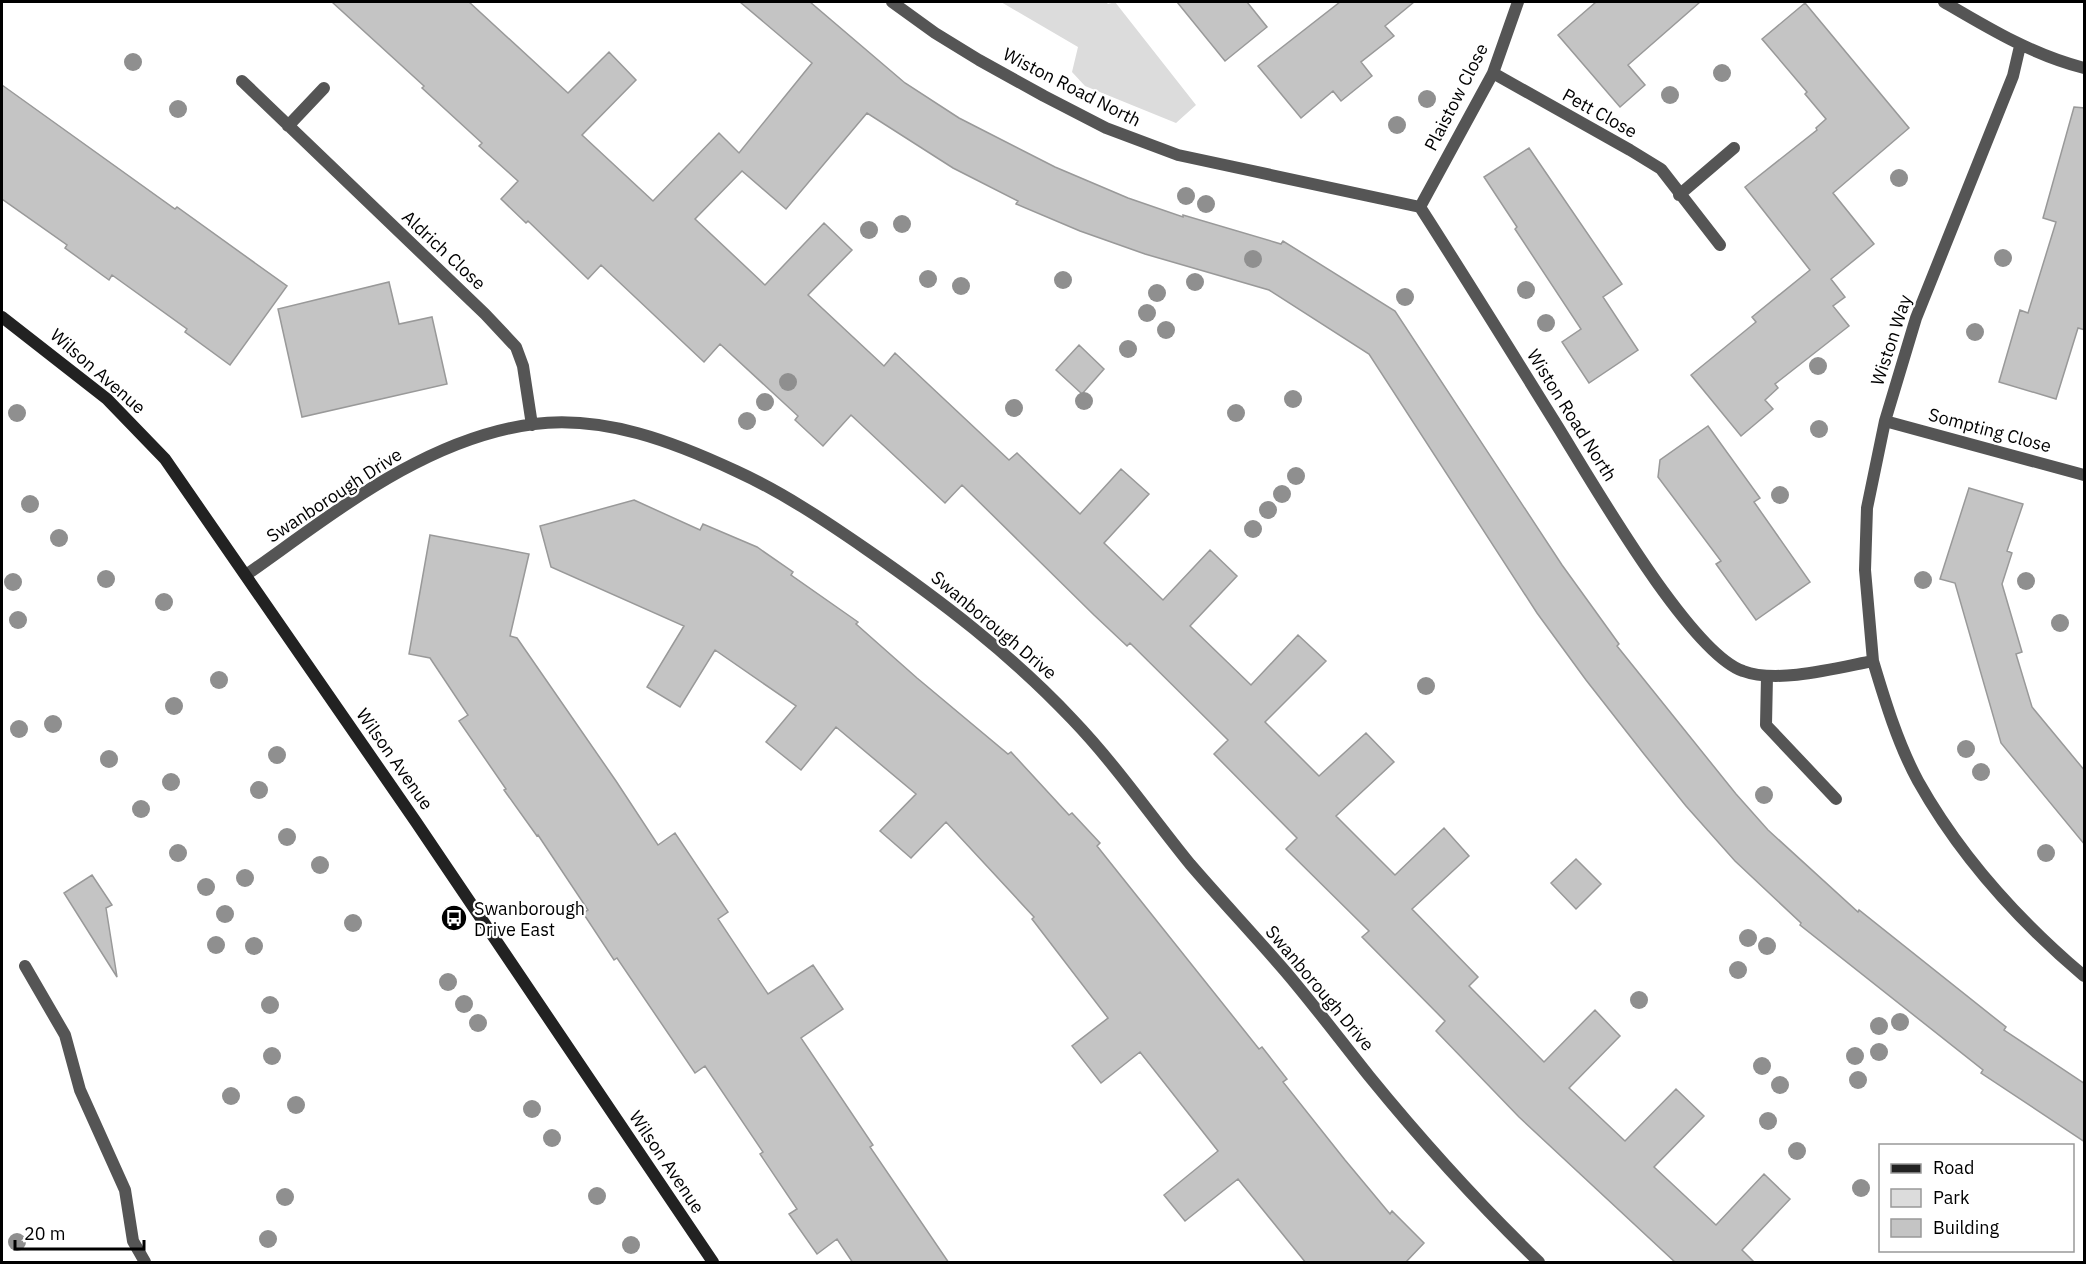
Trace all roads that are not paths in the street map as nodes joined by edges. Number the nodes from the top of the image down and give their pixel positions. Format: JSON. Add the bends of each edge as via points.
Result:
{"nodes":[{"id":1,"x":892,"y":2,"type":"edge"},
{"id":2,"x":1518,"y":2,"type":"edge"},
{"id":3,"x":1944,"y":2,"type":"edge"},
{"id":4,"x":2020,"y":46,"type":"junction"},
{"id":5,"x":2085,"y":68,"type":"edge"},
{"id":6,"x":1492,"y":73,"type":"junction"},
{"id":7,"x":242,"y":81,"type":"dead end"},
{"id":8,"x":324,"y":88,"type":"dead end"},
{"id":9,"x":288,"y":126,"type":"junction"},
{"id":10,"x":1734,"y":148,"type":"dead end"},
{"id":11,"x":1679,"y":195,"type":"junction"},
{"id":12,"x":1420,"y":207,"type":"junction"},
{"id":13,"x":1720,"y":245,"type":"dead end"},
{"id":14,"x":2,"y":317,"type":"edge"},
{"id":15,"x":1885,"y":421,"type":"junction"},
{"id":16,"x":532,"y":424,"type":"junction"},
{"id":17,"x":2085,"y":475,"type":"edge"},
{"id":18,"x":246,"y":575,"type":"junction"},
{"id":19,"x":1873,"y":661,"type":"junction"},
{"id":20,"x":1767,"y":676,"type":"junction"},
{"id":21,"x":1836,"y":799,"type":"dead end"},
{"id":22,"x":25,"y":966,"type":"dead end"},
{"id":23,"x":2085,"y":976,"type":"edge"},
{"id":24,"x":145,"y":1263,"type":"edge"},
{"id":25,"x":713,"y":1263,"type":"edge"},
{"id":26,"x":1539,"y":1263,"type":"edge"}],
"edges":[{"from":1,"to":12,"type":"street","name":"Wiston Road North","via":[[979,60],[1106,128],[1178,155]]},
{"from":2,"to":6,"type":"street","name":"Plaistow Close"},
{"from":3,"to":4,"type":"street"},
{"from":4,"to":5,"type":"street"},
{"from":4,"to":15,"type":"street","name":"Wiston Way","via":[[2013,76],[1916,318]]},
{"from":6,"to":11,"type":"street","name":"Pett Close","via":[[1630,150],[1660,170]]},
{"from":6,"to":12,"type":"street","name":"Plaistow Close"},
{"from":7,"to":9,"type":"street","name":"Aldrich Close"},
{"from":8,"to":9,"type":"street"},
{"from":9,"to":16,"type":"street","name":"Aldrich Close","via":[[516,347]]},
{"from":10,"to":11,"type":"street"},
{"from":11,"to":13,"type":"street","name":"Pett Close"},
{"from":12,"to":20,"type":"street","name":"Wiston Road North","via":[[1629,540],[1688,622],[1720,657],[1740,671]]},
{"from":14,"to":18,"type":"street","name":"Wilson Avenue","via":[[81,378],[144,435]]},
{"from":15,"to":17,"type":"street","name":"Sompting Close"},
{"from":15,"to":19,"type":"street","name":"Wiston Way","via":[[1868,508],[1865,570]]},
{"from":16,"to":18,"type":"street","name":"Swanborough Drive","via":[[496,431],[416,463]]},
{"from":16,"to":26,"type":"street","name":"Swanborough Drive","via":[[620,429],[694,451],[765,484],[929,592],[981,635],[1023,670],[1081,729],[1372,1080],[1457,1178]]},
{"from":18,"to":25,"type":"street","name":"Wilson Avenue"},
{"from":19,"to":20,"type":"street","name":"Wiston Road North"},
{"from":19,"to":23,"type":"street","via":[[1887,707],[1918,781],[1959,844],[2009,906]]},
{"from":20,"to":21,"type":"street","via":[[1766,725]]},
{"from":22,"to":24,"type":"street","via":[[65,1035],[80,1090],[125,1190],[133,1241]]}]}
